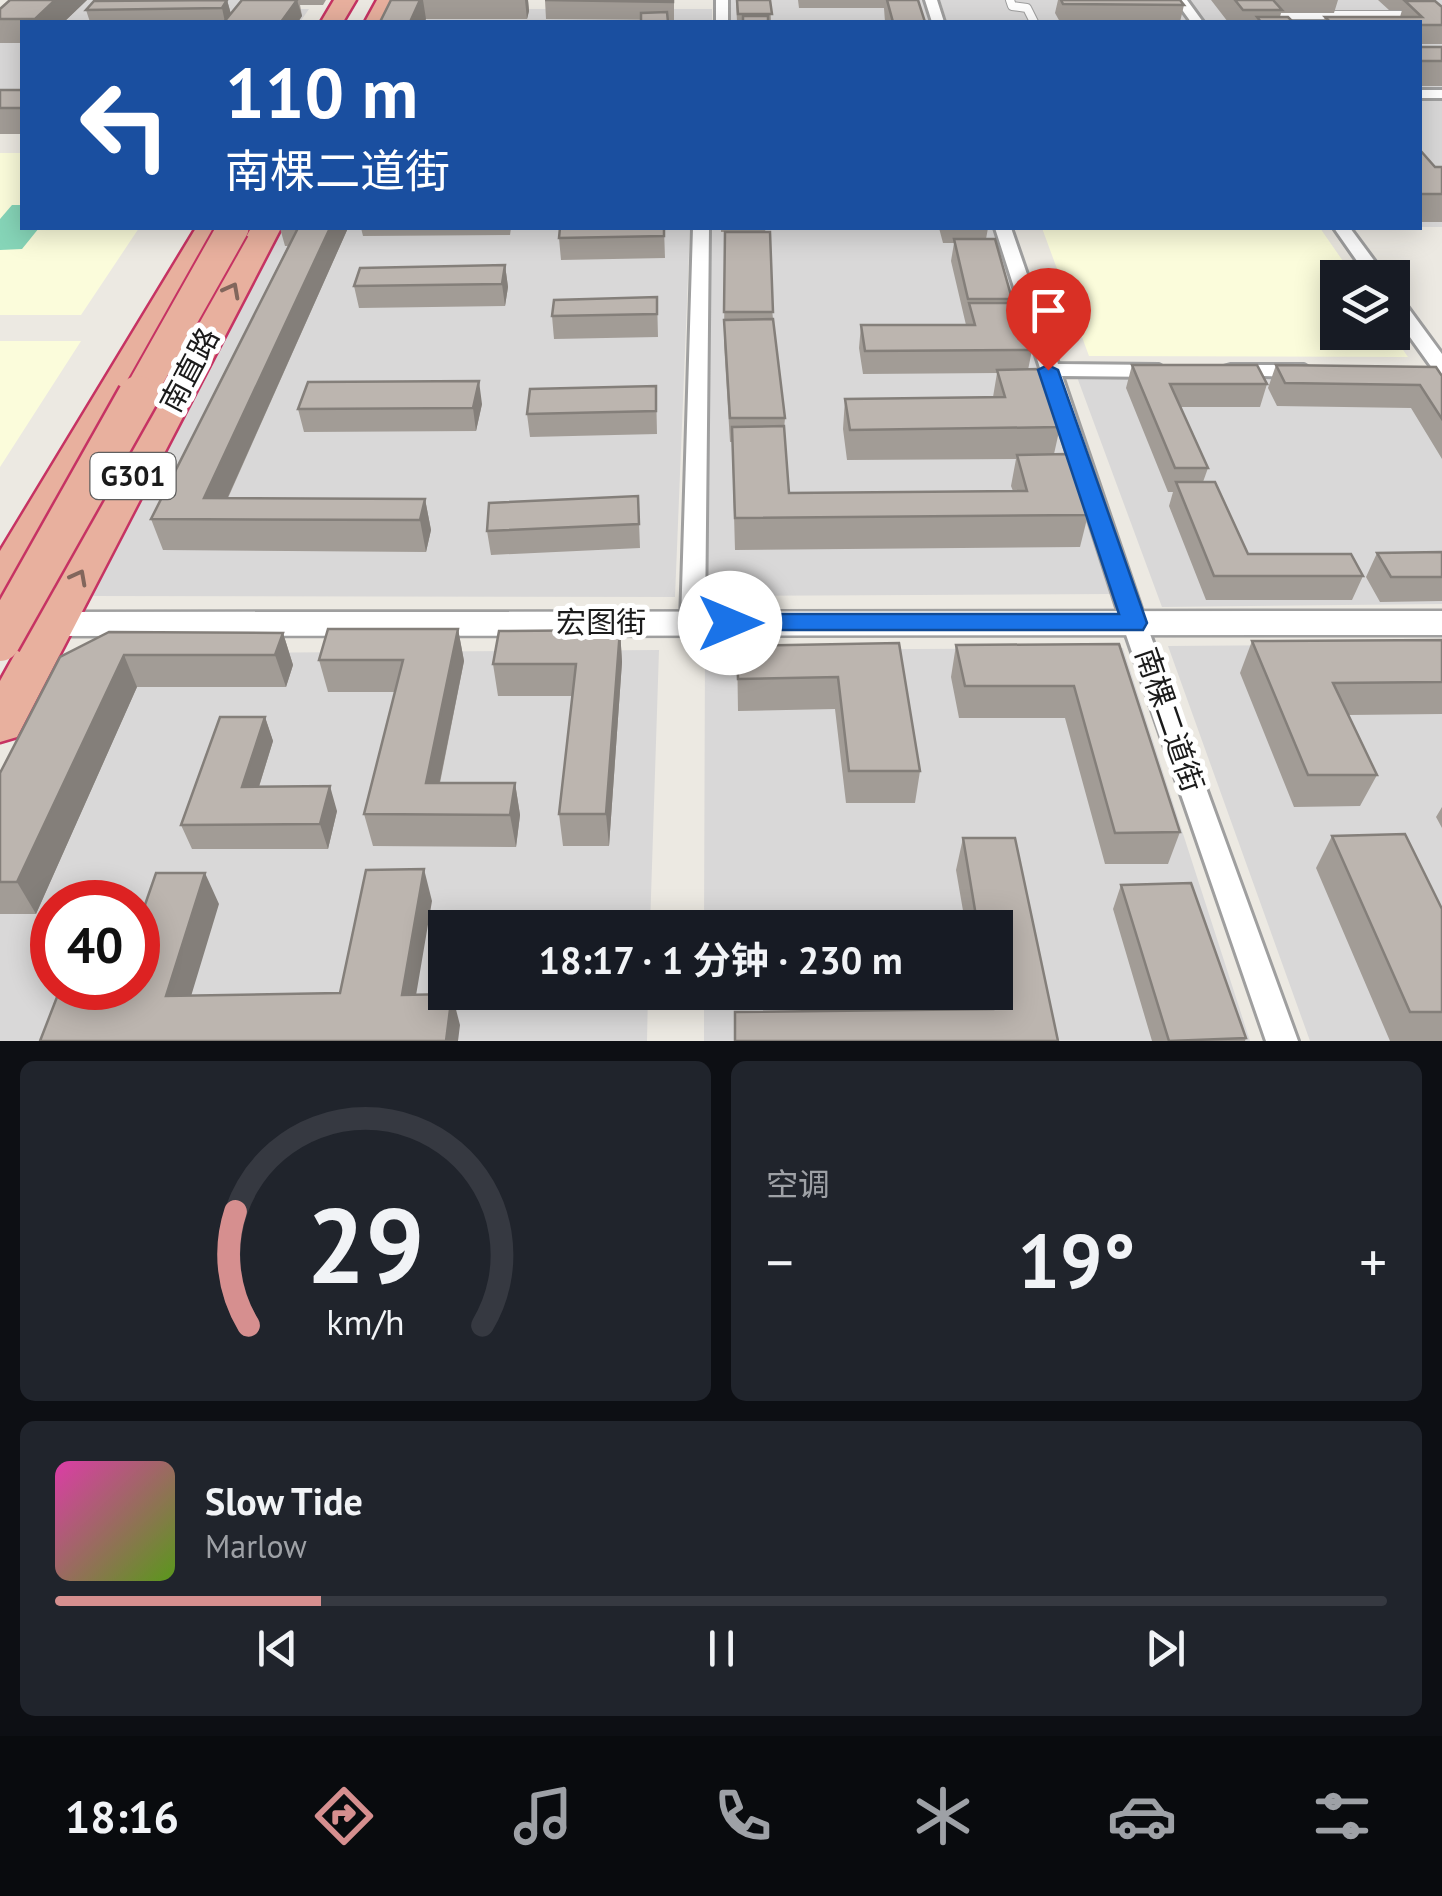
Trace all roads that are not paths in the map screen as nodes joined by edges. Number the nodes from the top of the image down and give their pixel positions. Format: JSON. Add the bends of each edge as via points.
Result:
{"nodes":[{"id":1,"x":1010,"y":0,"type":"edge"},
{"id":2,"x":1263,"y":15,"type":"edge"},
{"id":3,"x":1442,"y":15,"type":"edge"},
{"id":4,"x":1033,"y":20,"type":"edge"},
{"id":5,"x":194,"y":230,"type":"edge"},
{"id":6,"x":211,"y":230,"type":"edge"},
{"id":7,"x":232,"y":230,"type":"edge"},
{"id":8,"x":265,"y":230,"type":"edge"},
{"id":9,"x":700,"y":230,"type":"edge"},
{"id":10,"x":1004,"y":230,"type":"edge"},
{"id":11,"x":1343,"y":230,"type":"edge"},
{"id":12,"x":1365,"y":260,"type":"edge"},
{"id":13,"x":1410,"y":328,"type":"edge"},
{"id":14,"x":1048,"y":370,"type":"junction"},
{"id":15,"x":1435,"y":370,"type":"edge"},
{"id":16,"x":1324,"y":371,"type":"edge"},
{"id":17,"x":0,"y":534,"type":"edge"},
{"id":18,"x":0,"y":586,"type":"edge"},
{"id":19,"x":54,"y":623,"type":"junction"},
{"id":20,"x":693,"y":623,"type":"junction"},
{"id":21,"x":1134,"y":623,"type":"junction"},
{"id":22,"x":1442,"y":623,"type":"edge"},
{"id":23,"x":0,"y":627,"type":"edge"},
{"id":24,"x":0,"y":641,"type":"edge"},
{"id":25,"x":0,"y":724,"type":"edge"},
{"id":26,"x":1282,"y":1041,"type":"edge"}],
"edges":[{"from":1,"to":4,"type":"lane"},
{"from":2,"to":3,"type":"lane"},
{"from":5,"to":17,"type":"highway","number":"G301"},
{"from":6,"to":18,"type":"highway"},
{"from":7,"to":24,"type":"highway","bridge":true},
{"from":19,"to":8,"type":"highway","name":"南直路","number":"G301","one_way":true},
{"from":9,"to":20,"type":"street"},
{"from":10,"to":14,"type":"street","name":"南棵二道街"},
{"from":11,"to":12,"type":"street"},
{"from":13,"to":15,"type":"street"},
{"from":14,"to":16,"type":"street"},
{"from":14,"to":21,"type":"street","name":"南棵二道街"},
{"from":19,"to":20,"type":"street","name":"宏图街"},
{"from":19,"to":23,"type":"street","name":"宏图街"},
{"from":19,"to":25,"type":"highway","name":"南直路","number":"G301"},
{"from":20,"to":21,"type":"street","name":"宏图街"},
{"from":21,"to":22,"type":"street","name":"宏图街"},
{"from":21,"to":26,"type":"street","name":"南棵二道街"}]}
